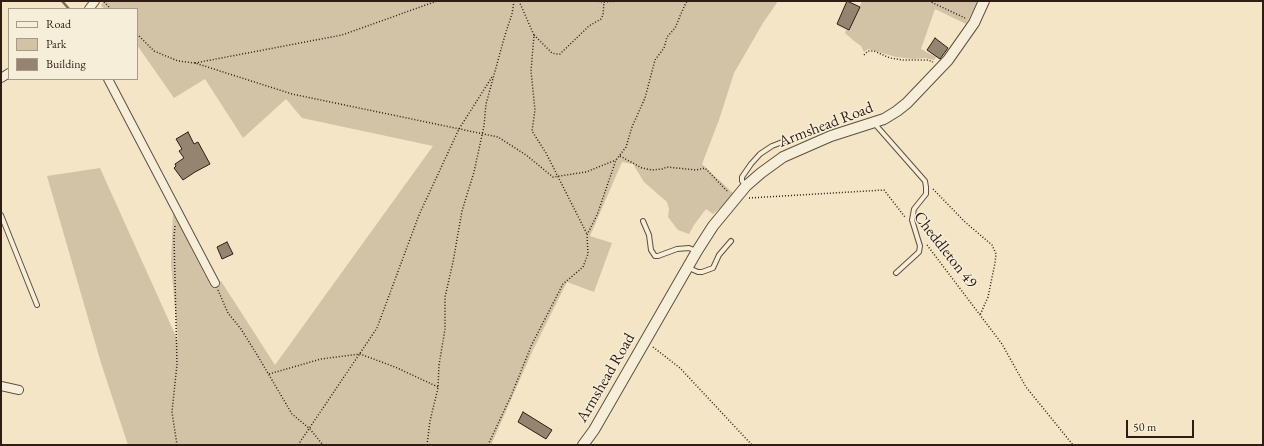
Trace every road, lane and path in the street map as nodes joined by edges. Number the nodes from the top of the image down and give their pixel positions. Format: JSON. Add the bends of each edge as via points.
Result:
{"nodes":[{"id":1,"x":437,"y":1,"type":"edge"},
{"id":2,"x":514,"y":1,"type":"edge"},
{"id":3,"x":519,"y":1,"type":"edge"},
{"id":4,"x":595,"y":1,"type":"edge"},
{"id":5,"x":619,"y":1,"type":"edge"},
{"id":6,"x":686,"y":1,"type":"edge"},
{"id":7,"x":929,"y":1,"type":"edge"},
{"id":8,"x":984,"y":1,"type":"edge"},
{"id":9,"x":604,"y":2,"type":"junction"},
{"id":10,"x":974,"y":23,"type":"junction"},
{"id":11,"x":138,"y":35,"type":"edge"},
{"id":12,"x":534,"y":35,"type":"junction"},
{"id":13,"x":864,"y":55,"type":"dead end"},
{"id":14,"x":195,"y":63,"type":"junction"},
{"id":15,"x":942,"y":67,"type":"junction"},
{"id":16,"x":494,"y":74,"type":"junction"},
{"id":17,"x":109,"y":80,"type":"edge"},
{"id":18,"x":874,"y":122,"type":"junction"},
{"id":19,"x":459,"y":129,"type":"junction"},
{"id":20,"x":482,"y":133,"type":"junction"},
{"id":21,"x":785,"y":141,"type":"dead end"},
{"id":22,"x":620,"y":156,"type":"junction"},
{"id":23,"x":616,"y":160,"type":"junction"},
{"id":24,"x":559,"y":176,"type":"junction"},
{"id":25,"x":925,"y":181,"type":"junction"},
{"id":26,"x":746,"y":186,"type":"junction"},
{"id":27,"x":736,"y":199,"type":"junction"},
{"id":28,"x":176,"y":209,"type":"junction"},
{"id":29,"x":1,"y":215,"type":"edge"},
{"id":30,"x":642,"y":221,"type":"dead end"},
{"id":31,"x":916,"y":230,"type":"junction"},
{"id":32,"x":587,"y":235,"type":"junction"},
{"id":33,"x":731,"y":241,"type":"dead end"},
{"id":34,"x":925,"y":243,"type":"dead end"},
{"id":35,"x":697,"y":251,"type":"junction"},
{"id":36,"x":686,"y":267,"type":"junction"},
{"id":37,"x":896,"y":273,"type":"dead end"},
{"id":38,"x":215,"y":283,"type":"joint"},
{"id":39,"x":37,"y":305,"type":"dead end"},
{"id":40,"x":980,"y":314,"type":"junction"},
{"id":41,"x":645,"y":341,"type":"junction"},
{"id":42,"x":360,"y":354,"type":"junction"},
{"id":43,"x":269,"y":374,"type":"junction"},
{"id":44,"x":1,"y":386,"type":"edge"},
{"id":45,"x":438,"y":388,"type":"junction"},
{"id":46,"x":19,"y":390,"type":"dead end"},
{"id":47,"x":310,"y":429,"type":"junction"},
{"id":48,"x":177,"y":445,"type":"edge"},
{"id":49,"x":298,"y":445,"type":"edge"},
{"id":50,"x":323,"y":445,"type":"edge"},
{"id":51,"x":427,"y":445,"type":"edge"},
{"id":52,"x":488,"y":445,"type":"edge"},
{"id":53,"x":583,"y":445,"type":"edge"},
{"id":54,"x":752,"y":445,"type":"edge"},
{"id":55,"x":1073,"y":445,"type":"edge"}],
"edges":[{"from":1,"to":14,"type":"path","via":[[342,35]]},
{"from":2,"to":16,"type":"path"},
{"from":3,"to":12,"type":"path"},
{"from":4,"to":9,"type":"path"},
{"from":5,"to":9,"type":"path"},
{"from":6,"to":22,"type":"path","via":[[675,28],[667,37],[664,48],[655,60],[645,98]]},
{"from":7,"to":10,"type":"path"},
{"from":8,"to":10,"type":"street","name":"Armshead Road"},
{"from":9,"to":12,"type":"path","via":[[601,19],[583,31],[560,54],[552,52]]},
{"from":10,"to":15,"type":"street","name":"Armshead Road"},
{"from":11,"to":14,"type":"path","via":[[154,51],[178,61]]},
{"from":12,"to":24,"type":"path","via":[[531,71],[535,110],[532,131]]},
{"from":13,"to":15,"type":"path","via":[[868,51],[874,51],[890,58],[928,60]]},
{"from":14,"to":19,"type":"path","via":[[292,94]]},
{"from":15,"to":18,"type":"street","name":"Armshead Road","via":[[897,112]]},
{"from":16,"to":19,"type":"path"},
{"from":16,"to":20,"type":"path"},
{"from":17,"to":28,"type":"street"},
{"from":18,"to":25,"type":"lane"},
{"from":18,"to":26,"type":"street","name":"Armshead Road","via":[[831,136],[783,157]]},
{"from":19,"to":20,"type":"path"},
{"from":19,"to":42,"type":"path","via":[[419,215],[377,328]]},
{"from":20,"to":24,"type":"path","via":[[498,137],[526,155],[552,177]]},
{"from":20,"to":45,"type":"path","via":[[462,211],[445,297],[445,329]]},
{"from":21,"to":26,"type":"lane","via":[[760,154],[751,164],[742,178]]},
{"from":22,"to":23,"type":"path"},
{"from":22,"to":27,"type":"path","via":[[642,168],[652,170],[667,167],[705,168]]},
{"from":23,"to":24,"type":"path","via":[[586,172]]},
{"from":23,"to":32,"type":"path","via":[[597,215]]},
{"from":24,"to":32,"type":"path"},
{"from":25,"to":31,"type":"lane","via":[[926,194],[914,209],[912,220]]},
{"from":25,"to":40,"type":"path","via":[[965,222],[992,245],[996,254],[988,297]]},
{"from":26,"to":27,"type":"street","name":"Armshead Road"},
{"from":27,"to":31,"type":"path","name":"Cheddleton 49","via":[[884,190]]},
{"from":27,"to":35,"type":"street","name":"Armshead Road","via":[[713,226]]},
{"from":28,"to":38,"type":"street"},
{"from":28,"to":48,"type":"path","via":[[174,237],[177,364],[172,412]]},
{"from":29,"to":39,"type":"lane"},
{"from":30,"to":35,"type":"lane","via":[[649,235],[654,256],[677,249],[689,248]]},
{"from":31,"to":37,"type":"lane","via":[[919,252]]},
{"from":32,"to":52,"type":"path","via":[[588,254],[582,267],[563,284],[532,344]]},
{"from":33,"to":36,"type":"lane","via":[[713,268],[698,272]]},
{"from":34,"to":40,"type":"path","name":"Cheddleton 49"},
{"from":35,"to":36,"type":"street","name":"Armshead Road"},
{"from":36,"to":41,"type":"street","name":"Armshead Road"},
{"from":38,"to":43,"type":"path","via":[[228,313]]},
{"from":40,"to":55,"type":"path","name":"Cheddleton 49","via":[[1002,344],[1026,387]]},
{"from":41,"to":53,"type":"street","name":"Armshead Road"},
{"from":41,"to":54,"type":"path","via":[[680,368]]},
{"from":42,"to":43,"type":"path","via":[[321,359]]},
{"from":42,"to":45,"type":"path","via":[[395,367]]},
{"from":42,"to":47,"type":"path"},
{"from":43,"to":47,"type":"path","via":[[292,414]]},
{"from":44,"to":46,"type":"street"},
{"from":45,"to":51,"type":"path"},
{"from":47,"to":49,"type":"path"},
{"from":47,"to":50,"type":"path"}]}
